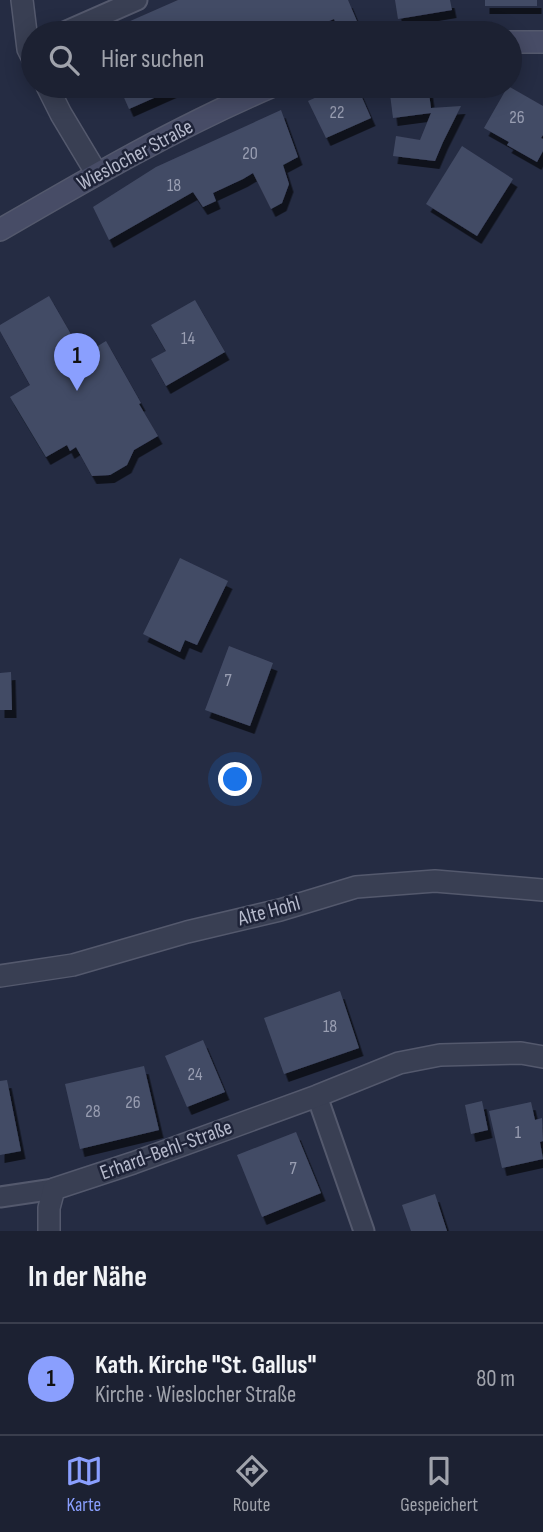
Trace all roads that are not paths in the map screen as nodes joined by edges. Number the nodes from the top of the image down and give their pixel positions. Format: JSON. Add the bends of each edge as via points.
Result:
{"nodes":[{"id":1,"x":22,"y":0,"type":"edge"},
{"id":2,"x":136,"y":0,"type":"edge"},
{"id":3,"x":26,"y":21,"type":"edge"},
{"id":4,"x":89,"y":21,"type":"edge"},
{"id":5,"x":522,"y":42,"type":"edge"},
{"id":6,"x":543,"y":42,"type":"edge"},
{"id":7,"x":53,"y":98,"type":"edge"},
{"id":8,"x":245,"y":98,"type":"edge"},
{"id":9,"x":97,"y":174,"type":"junction"},
{"id":10,"x":0,"y":230,"type":"edge"},
{"id":11,"x":543,"y":890,"type":"edge"},
{"id":12,"x":0,"y":976,"type":"edge"},
{"id":13,"x":543,"y":1057,"type":"edge"},
{"id":14,"x":317,"y":1096,"type":"junction"},
{"id":15,"x":54,"y":1188,"type":"junction"},
{"id":16,"x":0,"y":1197,"type":"edge"},
{"id":17,"x":49,"y":1231,"type":"edge"},
{"id":18,"x":364,"y":1231,"type":"edge"}],
"edges":[{"from":1,"to":3,"type":"street"},
{"from":2,"to":4,"type":"lane"},
{"from":5,"to":6,"type":"main road"},
{"from":7,"to":9,"type":"street"},
{"from":8,"to":9,"type":"main road","name":"Wieslocher Straße"},
{"from":9,"to":10,"type":"main road","name":"Wieslocher Straße"},
{"from":11,"to":12,"type":"street","name":"Alte Hohl","via":[[435,881],[356,887],[74,965]]},
{"from":13,"to":14,"type":"street","name":"Erhard-Behl-Straße","via":[[521,1053],[440,1055],[399,1063]]},
{"from":14,"to":15,"type":"street","name":"Erhard-Behl-Straße"},
{"from":14,"to":18,"type":"lane"},
{"from":15,"to":16,"type":"lane"},
{"from":15,"to":17,"type":"street"}]}
